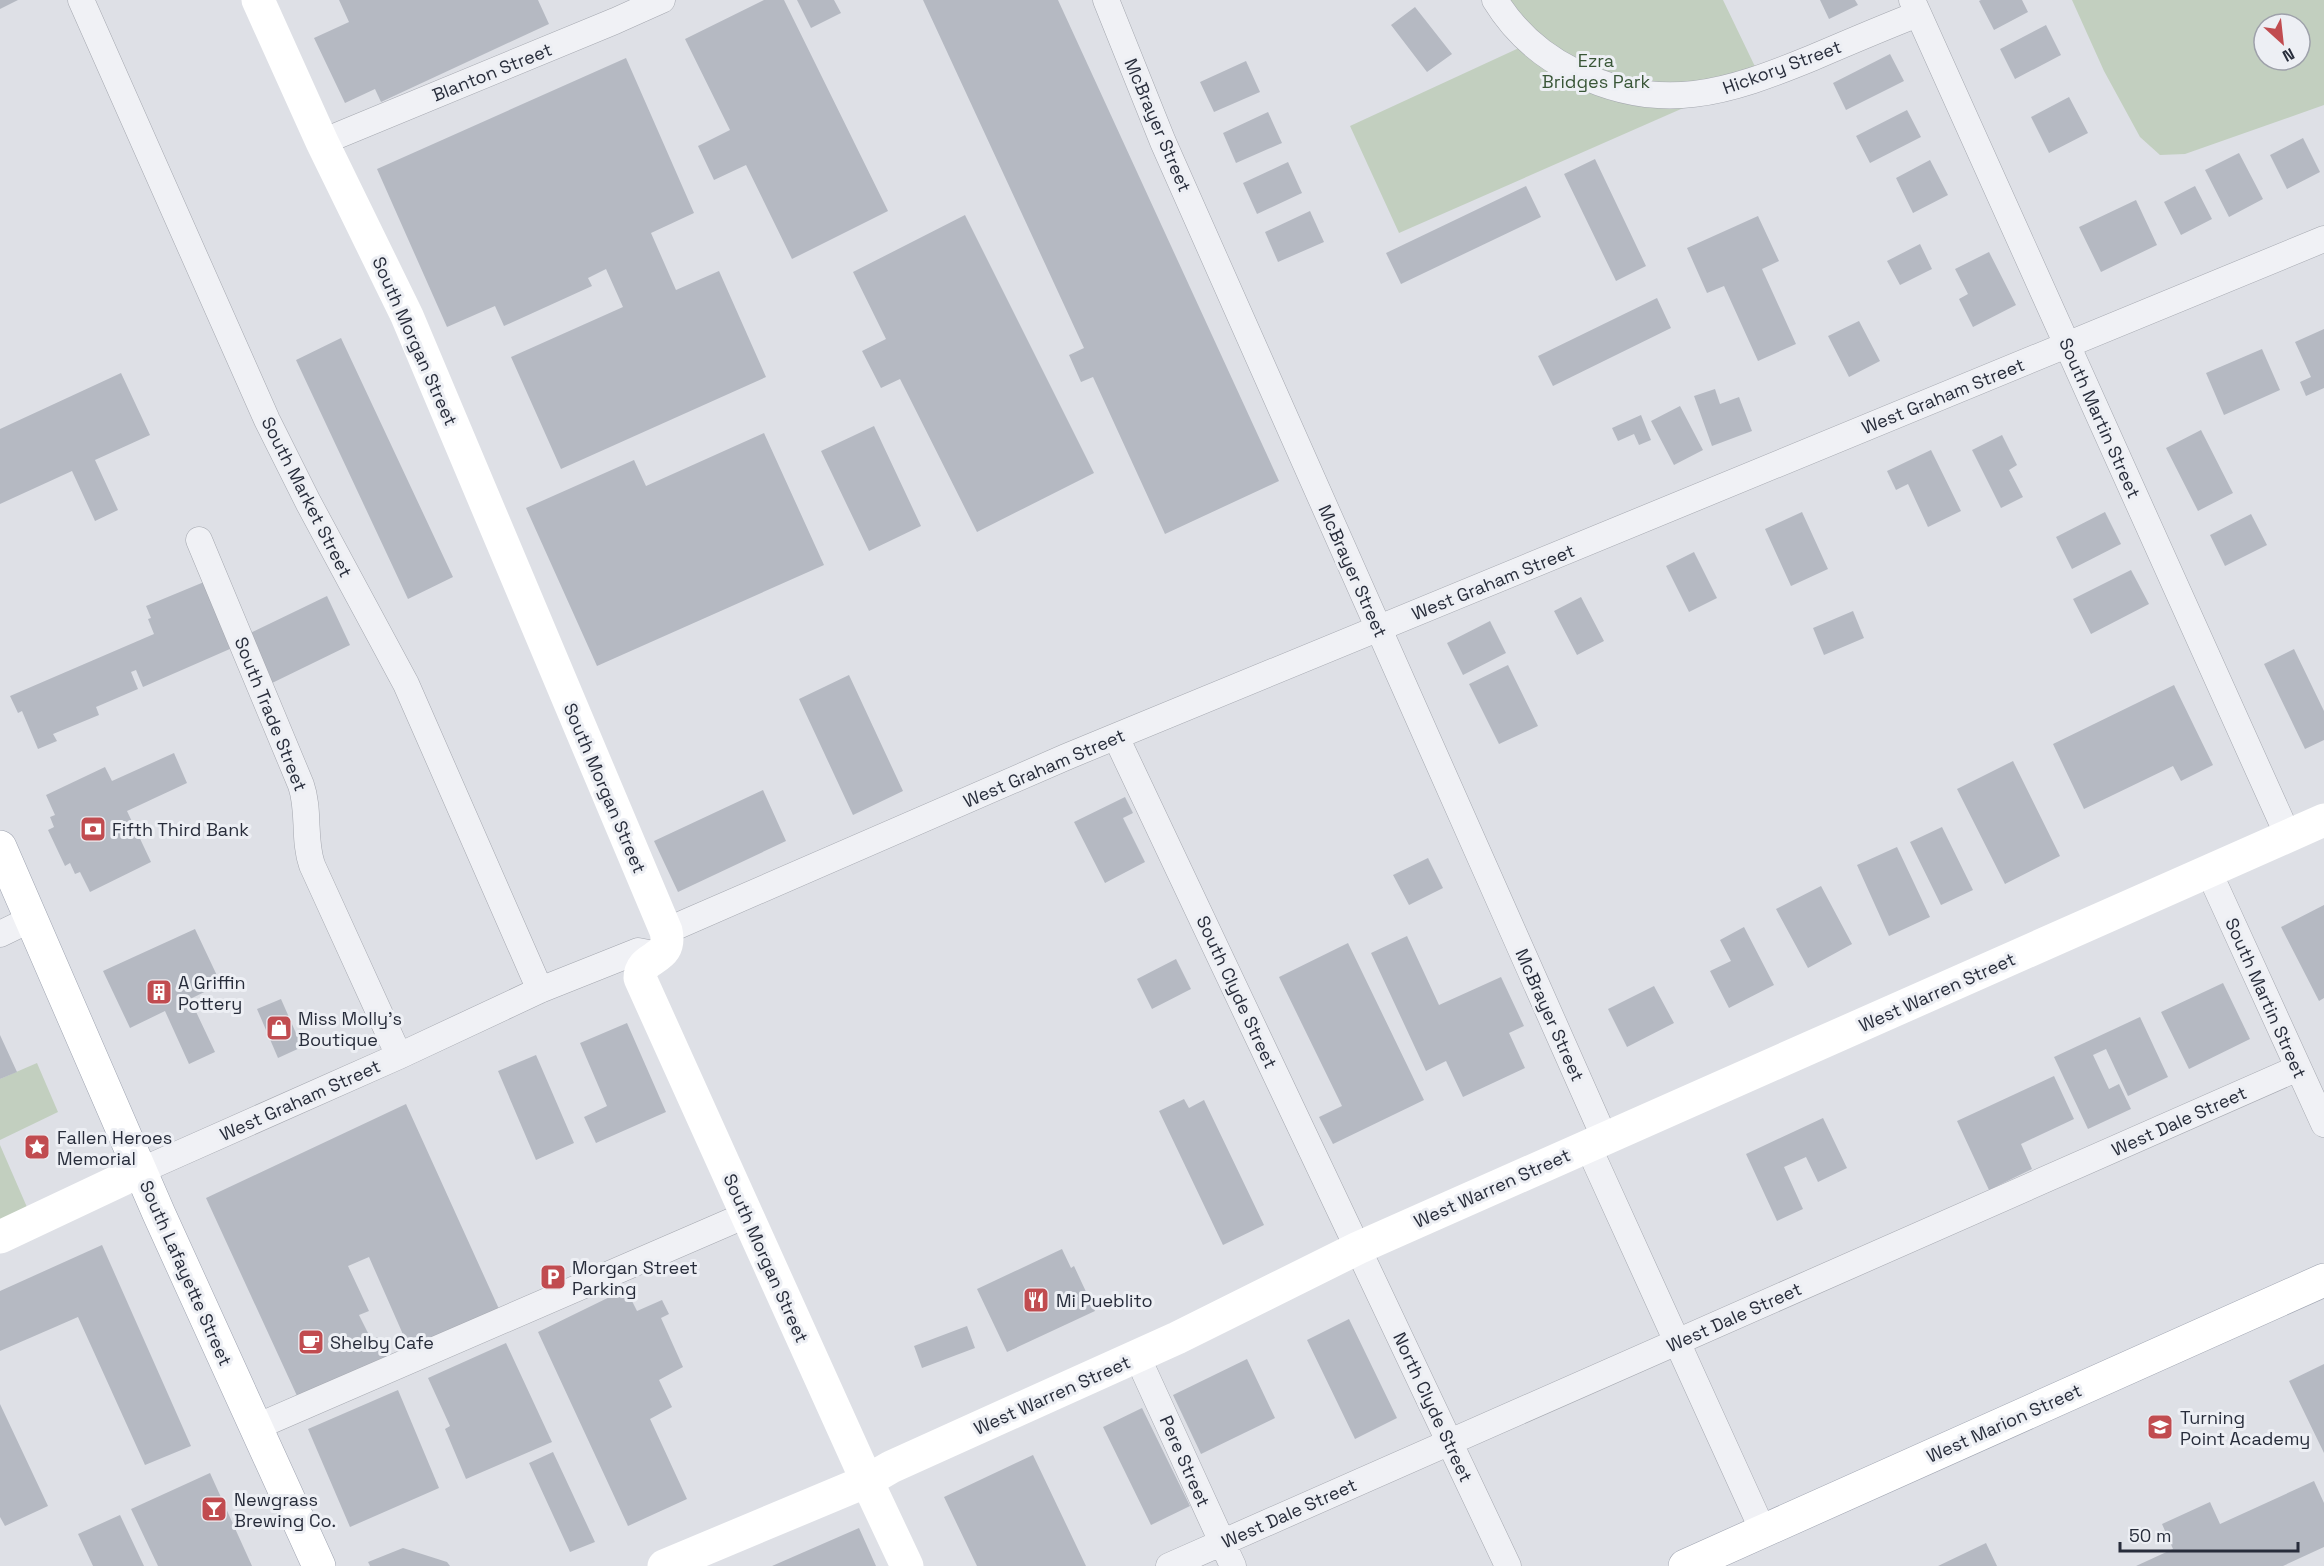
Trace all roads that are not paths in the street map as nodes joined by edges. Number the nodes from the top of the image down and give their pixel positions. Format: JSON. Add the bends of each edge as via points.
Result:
{"nodes":[{"id":1,"x":81,"y":0,"type":"edge"},
{"id":2,"x":258,"y":0,"type":"edge"},
{"id":3,"x":662,"y":0,"type":"edge"},
{"id":4,"x":1106,"y":0,"type":"edge"},
{"id":5,"x":1495,"y":0,"type":"edge"},
{"id":6,"x":1915,"y":7,"type":"edge"},
{"id":7,"x":322,"y":142,"type":"junction"},
{"id":8,"x":2324,"y":240,"type":"edge"},
{"id":9,"x":2067,"y":345,"type":"junction"},
{"id":10,"x":199,"y":540,"type":"dead end"},
{"id":11,"x":1379,"y":629,"type":"junction"},
{"id":12,"x":1116,"y":737,"type":"junction"},
{"id":13,"x":2324,"y":820,"type":"edge"},
{"id":14,"x":2288,"y":836,"type":"junction"},
{"id":15,"x":0,"y":847,"type":"edge"},
{"id":16,"x":2209,"y":872,"type":"junction"},
{"id":17,"x":31,"y":919,"type":"junction"},
{"id":18,"x":0,"y":934,"type":"edge"},
{"id":19,"x":662,"y":943,"type":"junction"},
{"id":20,"x":540,"y":990,"type":"junction"},
{"id":21,"x":399,"y":1056,"type":"junction"},
{"id":22,"x":2298,"y":1068,"type":"junction"},
{"id":23,"x":2324,"y":1124,"type":"edge"},
{"id":24,"x":1596,"y":1142,"type":"junction"},
{"id":25,"x":140,"y":1171,"type":"junction"},
{"id":26,"x":746,"y":1215,"type":"junction"},
{"id":27,"x":0,"y":1237,"type":"edge"},
{"id":28,"x":1358,"y":1248,"type":"junction"},
{"id":29,"x":2324,"y":1280,"type":"edge"},
{"id":30,"x":1677,"y":1342,"type":"junction"},
{"id":31,"x":1137,"y":1356,"type":"junction"},
{"id":32,"x":256,"y":1427,"type":"junction"},
{"id":33,"x":1450,"y":1442,"type":"junction"},
{"id":34,"x":867,"y":1481,"type":"junction"},
{"id":35,"x":1763,"y":1531,"type":"junction"},
{"id":36,"x":1222,"y":1543,"type":"junction"},
{"id":37,"x":319,"y":1566,"type":"edge"},
{"id":38,"x":664,"y":1566,"type":"edge"},
{"id":39,"x":908,"y":1566,"type":"edge"},
{"id":40,"x":1169,"y":1566,"type":"edge"},
{"id":41,"x":1233,"y":1566,"type":"edge"},
{"id":42,"x":1508,"y":1566,"type":"edge"},
{"id":43,"x":1685,"y":1566,"type":"edge"}],
"edges":[{"from":1,"to":20,"type":"street","name":"South Market Street","via":[[267,420],[406,684]]},
{"from":2,"to":7,"type":"main road","name":"South Morgan Street"},
{"from":3,"to":7,"type":"street","name":"Blanton Street"},
{"from":4,"to":11,"type":"street","name":"McBrayer Street","via":[[1168,153]]},
{"from":5,"to":6,"type":"street","name":"Hickory Street","via":[[1506,18],[1531,43],[1562,66],[1596,83],[1642,94],[1678,97],[1722,91],[1761,79]]},
{"from":6,"to":9,"type":"street","name":"South Martin Street"},
{"from":7,"to":19,"type":"main road","name":"South Morgan Street","via":[[407,316]]},
{"from":8,"to":9,"type":"street","name":"West Graham Street"},
{"from":9,"to":11,"type":"street","name":"West Graham Street"},
{"from":9,"to":14,"type":"street","name":"South Martin Street"},
{"from":10,"to":21,"type":"street","name":"South Trade Street","via":[[301,785],[312,865]]},
{"from":11,"to":12,"type":"street","name":"West Graham Street"},
{"from":11,"to":24,"type":"street","name":"McBrayer Street"},
{"from":12,"to":19,"type":"street","name":"West Graham Street"},
{"from":12,"to":28,"type":"street","name":"South Clyde Street"},
{"from":13,"to":14,"type":"main road","name":"West Warren Street"},
{"from":14,"to":16,"type":"main road","name":"West Warren Street"},
{"from":15,"to":17,"type":"main road","name":"South Lafayette Street"},
{"from":16,"to":22,"type":"street","name":"South Martin Street"},
{"from":16,"to":24,"type":"main road","name":"West Warren Street"},
{"from":17,"to":18,"type":"street"},
{"from":17,"to":25,"type":"main road","name":"South Lafayette Street"},
{"from":19,"to":20,"type":"street","name":"West Graham Street"},
{"from":19,"to":26,"type":"main road","name":"South Morgan Street","via":[[640,971],[640,978]]},
{"from":20,"to":21,"type":"street","name":"West Graham Street"},
{"from":21,"to":25,"type":"street","name":"West Graham Street"},
{"from":22,"to":23,"type":"street","name":"South Martin Street"},
{"from":22,"to":30,"type":"street","name":"West Dale Street"},
{"from":24,"to":28,"type":"main road","name":"West Warren Street"},
{"from":24,"to":30,"type":"street","name":"McBrayer Street"},
{"from":25,"to":27,"type":"main road"},
{"from":25,"to":32,"type":"main road","name":"South Lafayette Street"},
{"from":26,"to":32,"type":"street"},
{"from":26,"to":34,"type":"main road","name":"South Morgan Street"},
{"from":28,"to":31,"type":"main road","name":"West Warren Street"},
{"from":28,"to":33,"type":"street","name":"North Clyde Street"},
{"from":29,"to":35,"type":"main road","name":"West Marion Street"},
{"from":30,"to":33,"type":"street","name":"West Dale Street"},
{"from":30,"to":35,"type":"street","name":"McBrayer Street"},
{"from":31,"to":34,"type":"main road","name":"West Warren Street"},
{"from":31,"to":36,"type":"street","name":"Pere Street"},
{"from":32,"to":37,"type":"main road","name":"South Lafayette Street"},
{"from":33,"to":36,"type":"street","name":"West Dale Street"},
{"from":33,"to":42,"type":"street","name":"North Clyde Street"},
{"from":34,"to":38,"type":"main road","name":"West Warren Street"},
{"from":34,"to":39,"type":"main road","name":"South Morgan Street"},
{"from":35,"to":43,"type":"main road","name":"West Marion Street"},
{"from":36,"to":40,"type":"street","name":"West Dale Street"},
{"from":36,"to":41,"type":"street","name":"Pere Street"}]}
